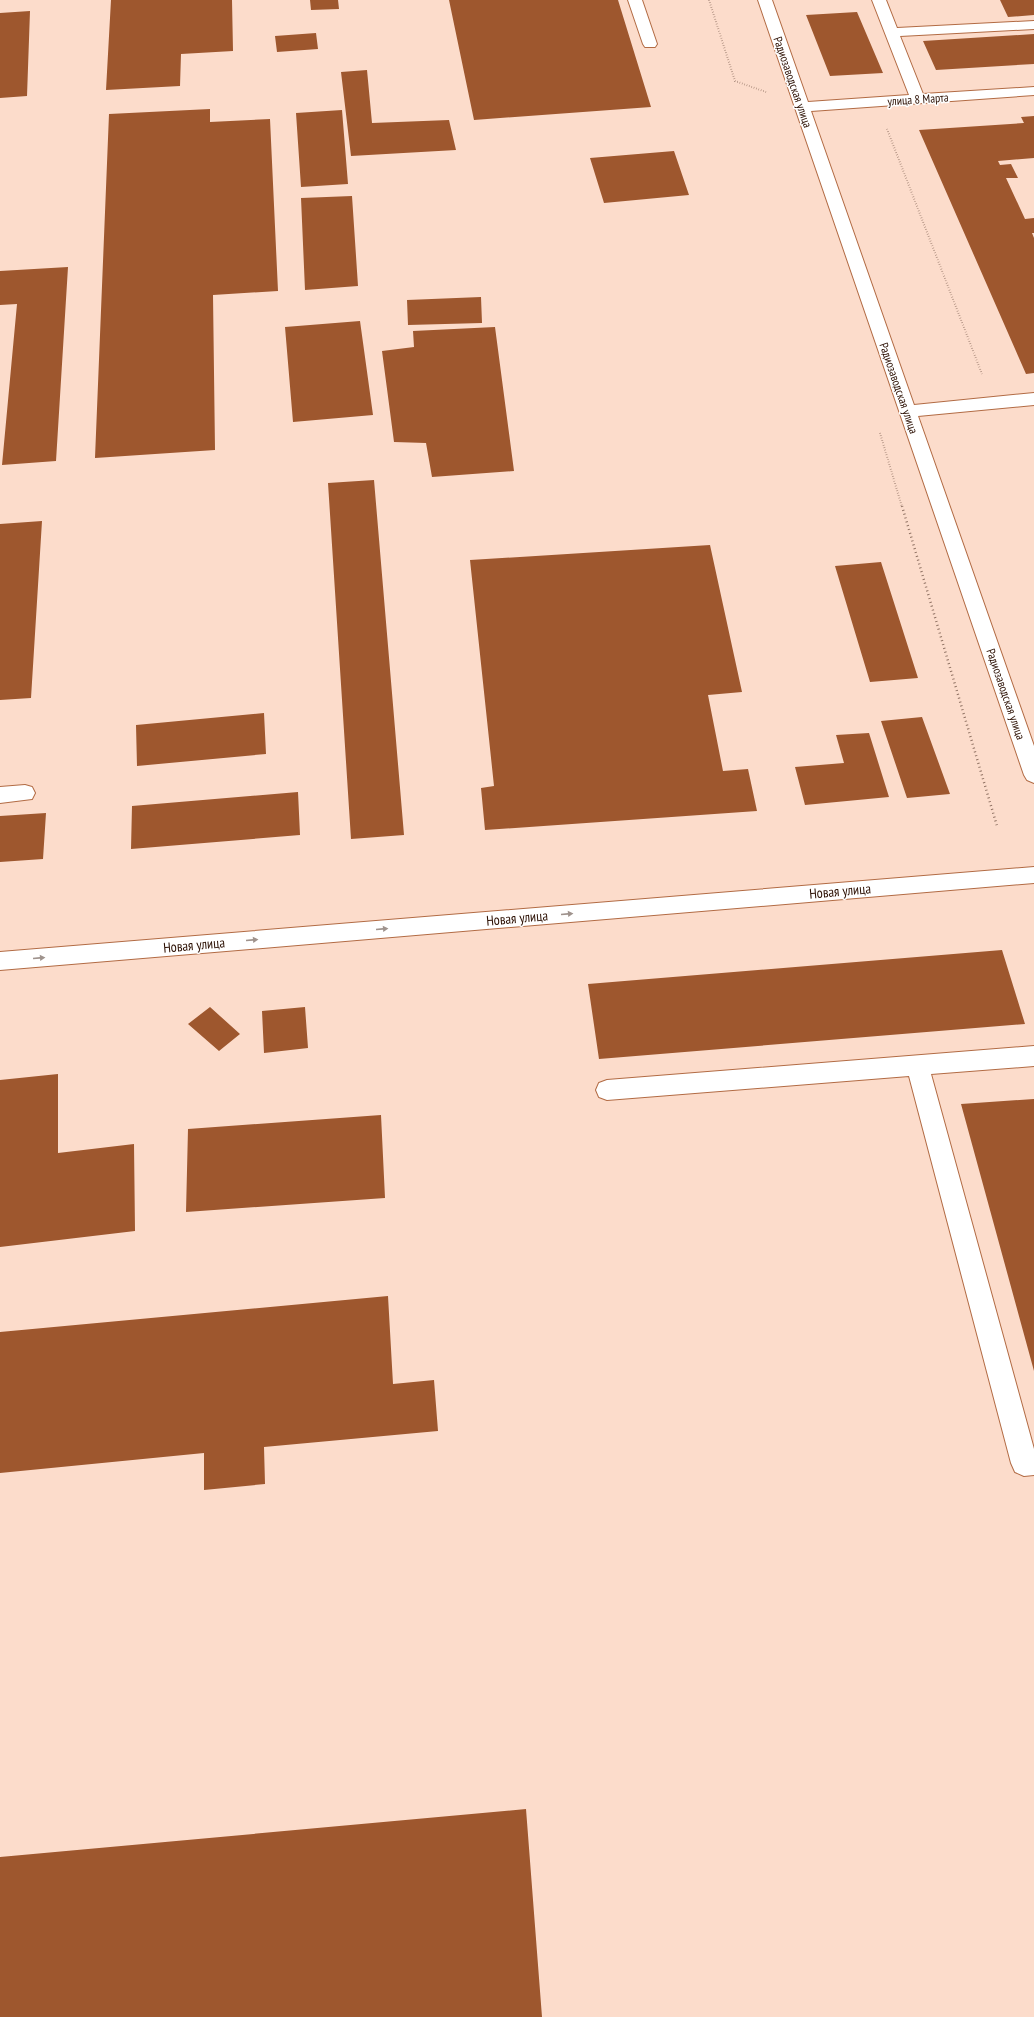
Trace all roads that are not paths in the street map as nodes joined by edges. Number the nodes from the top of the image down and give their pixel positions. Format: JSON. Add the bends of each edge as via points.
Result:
{"nodes":[{"id":1,"x":635,"y":0,"type":"edge"},
{"id":2,"x":765,"y":0,"type":"edge"},
{"id":3,"x":879,"y":0,"type":"edge"},
{"id":4,"x":1034,"y":25,"type":"edge"},
{"id":5,"x":892,"y":32,"type":"junction"},
{"id":6,"x":650,"y":44,"type":"dead end"},
{"id":7,"x":1034,"y":91,"type":"edge"},
{"id":8,"x":918,"y":99,"type":"junction"},
{"id":9,"x":802,"y":107,"type":"junction"},
{"id":10,"x":1034,"y":399,"type":"edge"},
{"id":11,"x":907,"y":411,"type":"junction"},
{"id":12,"x":1034,"y":775,"type":"edge"},
{"id":13,"x":25,"y":793,"type":"dead end"},
{"id":14,"x":0,"y":795,"type":"edge"},
{"id":15,"x":1034,"y":875,"type":"edge"},
{"id":16,"x":0,"y":961,"type":"edge"},
{"id":17,"x":1034,"y":1056,"type":"edge"},
{"id":18,"x":918,"y":1065,"type":"junction"},
{"id":19,"x":607,"y":1090,"type":"dead end"},
{"id":20,"x":1034,"y":1462,"type":"edge"}],
"edges":[{"from":1,"to":6,"type":"street"},
{"from":2,"to":9,"type":"street","name":"Радиозаводская улица"},
{"from":3,"to":5,"type":"street"},
{"from":4,"to":5,"type":"street"},
{"from":5,"to":8,"type":"street"},
{"from":7,"to":8,"type":"street","name":"улица 8 Марта"},
{"from":8,"to":9,"type":"street","name":"улица 8 Марта"},
{"from":9,"to":11,"type":"street","name":"Радиозаводская улица"},
{"from":10,"to":11,"type":"street"},
{"from":11,"to":12,"type":"street","name":"Радиозаводская улица"},
{"from":13,"to":14,"type":"street"},
{"from":16,"to":15,"type":"street","name":"Новая улица","one_way":true},
{"from":17,"to":18,"type":"street"},
{"from":18,"to":19,"type":"street"},
{"from":18,"to":20,"type":"street","via":[[1024,1463]]}]}
